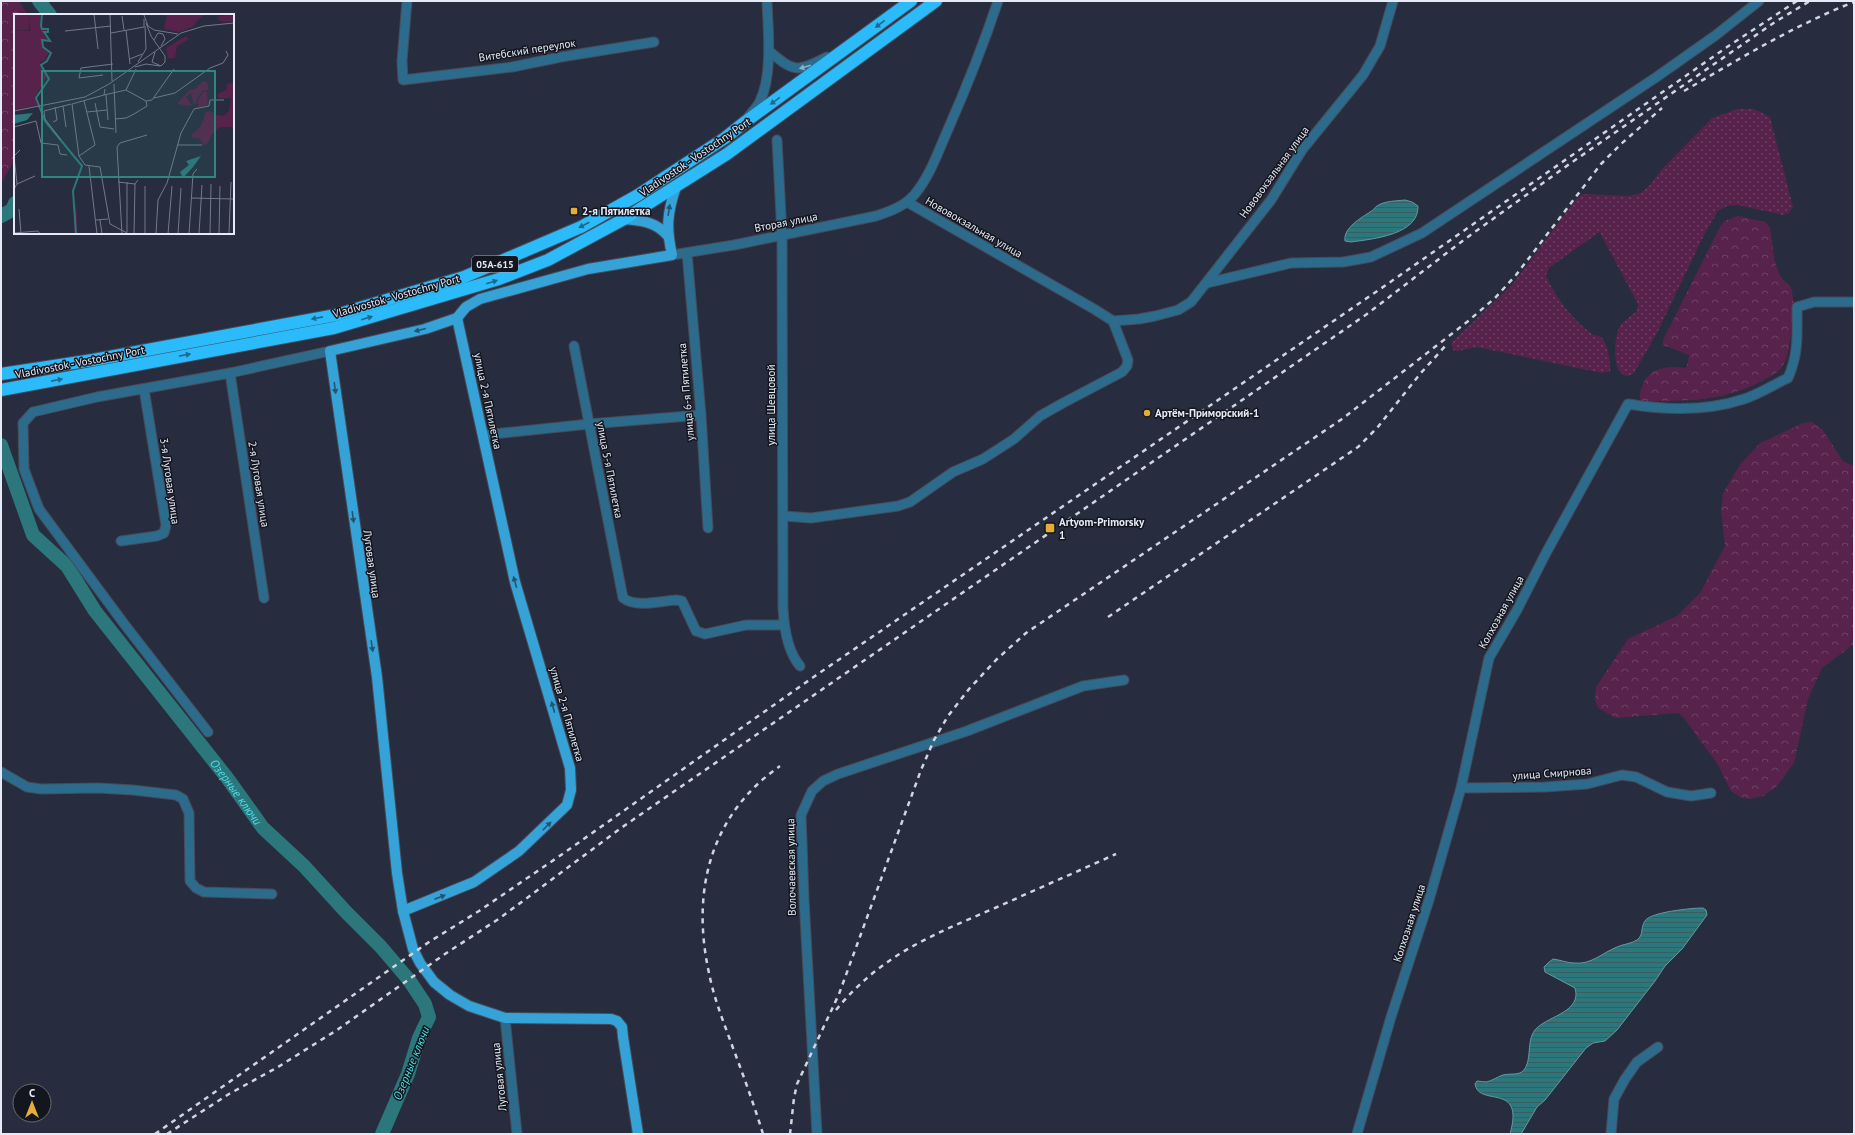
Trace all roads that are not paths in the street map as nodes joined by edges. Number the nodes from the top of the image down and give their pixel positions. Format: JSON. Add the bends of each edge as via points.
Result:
{"nodes":[{"id":1,"x":407,"y":1,"type":"edge"},
{"id":2,"x":767,"y":1,"type":"edge"},
{"id":3,"x":911,"y":1,"type":"edge"},
{"id":4,"x":936,"y":1,"type":"edge"},
{"id":5,"x":998,"y":1,"type":"edge"},
{"id":6,"x":1393,"y":1,"type":"edge"},
{"id":7,"x":1759,"y":1,"type":"edge"},
{"id":8,"x":654,"y":42,"type":"dead end"},
{"id":9,"x":853,"y":45,"type":"junction"},
{"id":10,"x":769,"y":51,"type":"junction"},
{"id":11,"x":745,"y":122,"type":"junction"},
{"id":12,"x":777,"y":140,"type":"dead end"},
{"id":13,"x":676,"y":187,"type":"junction"},
{"id":14,"x":907,"y":202,"type":"junction"},
{"id":15,"x":624,"y":219,"type":"junction"},
{"id":16,"x":668,"y":235,"type":"junction"},
{"id":17,"x":782,"y":235,"type":"junction"},
{"id":18,"x":687,"y":253,"type":"junction"},
{"id":19,"x":672,"y":255,"type":"junction"},
{"id":20,"x":1207,"y":284,"type":"junction"},
{"id":21,"x":1854,"y":302,"type":"edge"},
{"id":22,"x":457,"y":318,"type":"junction"},
{"id":23,"x":1113,"y":321,"type":"junction"},
{"id":24,"x":574,"y":346,"type":"dead end"},
{"id":25,"x":330,"y":351,"type":"junction"},
{"id":26,"x":230,"y":373,"type":"junction"},
{"id":27,"x":1,"y":374,"type":"edge"},
{"id":28,"x":144,"y":389,"type":"junction"},
{"id":29,"x":1,"y":390,"type":"edge"},
{"id":30,"x":701,"y":415,"type":"junction"},
{"id":31,"x":589,"y":424,"type":"junction"},
{"id":32,"x":484,"y":435,"type":"junction"},
{"id":33,"x":784,"y":516,"type":"junction"},
{"id":34,"x":708,"y":528,"type":"dead end"},
{"id":35,"x":121,"y":541,"type":"dead end"},
{"id":36,"x":264,"y":598,"type":"dead end"},
{"id":37,"x":784,"y":625,"type":"junction"},
{"id":38,"x":800,"y":666,"type":"dead end"},
{"id":39,"x":1124,"y":680,"type":"dead end"},
{"id":40,"x":208,"y":732,"type":"dead end"},
{"id":41,"x":1,"y":772,"type":"edge"},
{"id":42,"x":1461,"y":788,"type":"junction"},
{"id":43,"x":1711,"y":793,"type":"dead end"},
{"id":44,"x":272,"y":894,"type":"dead end"},
{"id":45,"x":403,"y":911,"type":"junction"},
{"id":46,"x":505,"y":1018,"type":"junction"},
{"id":47,"x":1658,"y":1047,"type":"dead end"},
{"id":48,"x":517,"y":1134,"type":"edge"},
{"id":49,"x":638,"y":1134,"type":"edge"},
{"id":50,"x":817,"y":1134,"type":"edge"},
{"id":51,"x":1357,"y":1134,"type":"edge"},
{"id":52,"x":1611,"y":1134,"type":"edge"}],
"edges":[{"from":1,"to":8,"type":"street","name":"Витебский переулок","via":[[402,61],[404,80],[512,67]]},
{"from":2,"to":10,"type":"street"},
{"from":3,"to":9,"type":"highway","name":"Vladivostok - Vostochny Port","number":"05А-615","one_way":true},
{"from":4,"to":13,"type":"highway","name":"Vladivostok - Vostochny Port","number":"05А-615","via":[[801,102]]},
{"from":5,"to":14,"type":"street","name":"Вторая улица","via":[[965,92],[932,167],[918,191]]},
{"from":6,"to":20,"type":"street","name":"Нововокзальная улица","via":[[1380,46],[1363,75],[1302,150],[1271,200]]},
{"from":7,"to":20,"type":"street","via":[[1658,76],[1422,233],[1371,257],[1343,262],[1291,263]]},
{"from":9,"to":10,"type":"street","one_way":true,"via":[[799,69],[786,65]]},
{"from":9,"to":11,"type":"highway","name":"Vladivostok - Vostochny Port","number":"05А-615","one_way":true},
{"from":10,"to":11,"type":"street","via":[[765,87],[760,101]]},
{"from":11,"to":27,"type":"highway","name":"Vladivostok - Vostochny Port","number":"05А-615","one_way":true,"via":[[725,138],[638,194],[582,226],[464,277],[336,315],[93,360]]},
{"from":12,"to":17,"type":"street","name":"улица Шевцовой"},
{"from":13,"to":15,"type":"highway","name":"Vladivostok - Vostochny Port","number":"05А-615"},
{"from":16,"to":13,"type":"main road","one_way":true,"via":[[668,211]]},
{"from":14,"to":17,"type":"street","name":"Вторая улица","via":[[895,210],[876,216]]},
{"from":14,"to":23,"type":"street","name":"Нововокзальная улица"},
{"from":15,"to":16,"type":"main road","via":[[652,223]]},
{"from":29,"to":15,"type":"highway","name":"Vladivostok - Vostochny Port","number":"05А-615","one_way":true,"via":[[334,328],[499,279],[548,260]]},
{"from":16,"to":19,"type":"main road"},
{"from":17,"to":18,"type":"street","name":"Вторая улица"},
{"from":17,"to":33,"type":"street","name":"улица Шевцовой"},
{"from":18,"to":19,"type":"street","name":"Вторая улица"},
{"from":18,"to":30,"type":"street","name":"улица 6-я Пятилетка"},
{"from":19,"to":22,"type":"main road","name":"Вторая улица","via":[[588,269],[480,299],[466,307]]},
{"from":20,"to":23,"type":"street","name":"Нововокзальная улица","via":[[1191,302],[1178,310],[1139,319]]},
{"from":21,"to":42,"type":"street","name":"Колхозная улица","via":[[1814,302],[1797,307],[1798,346],[1788,378],[1744,399],[1724,405],[1675,408],[1628,404],[1489,658]]},
{"from":22,"to":25,"type":"main road","one_way":true},
{"from":22,"to":32,"type":"main road","name":"улица 2-я Пятилетка"},
{"from":23,"to":33,"type":"street","via":[[1128,360],[1122,372],[1040,416],[1014,439],[984,459],[953,472],[904,504],[811,518]]},
{"from":24,"to":31,"type":"street","name":"улица 5-я Пятилетка"},
{"from":25,"to":26,"type":"street"},
{"from":25,"to":45,"type":"main road","name":"Луговая улица","one_way":true,"via":[[377,678]]},
{"from":26,"to":28,"type":"street"},
{"from":26,"to":36,"type":"street","name":"2-я Луговая улица"},
{"from":28,"to":35,"type":"street","name":"3-я Луговая улица","via":[[166,525],[164,533],[157,536]]},
{"from":28,"to":40,"type":"street","via":[[33,412],[23,423],[24,469],[39,509]]},
{"from":30,"to":31,"type":"street"},
{"from":30,"to":34,"type":"street","name":"улица 6-я Пятилетка"},
{"from":31,"to":32,"type":"street"},
{"from":31,"to":37,"type":"street","name":"улица 5-я Пятилетка","via":[[623,598],[636,603],[682,601],[699,633],[746,625]]},
{"from":45,"to":32,"type":"main road","name":"улица 2-я Пятилетка","one_way":true,"via":[[474,882],[519,851],[567,805],[571,790],[569,764],[515,582]]},
{"from":33,"to":37,"type":"street","name":"улица Шевцовой"},
{"from":37,"to":38,"type":"street","name":"улица Шевцовой","via":[[793,659]]},
{"from":39,"to":50,"type":"street","name":"Волочаевская улица","via":[[1083,686],[967,731],[838,774],[823,781],[812,791],[802,815]]},
{"from":41,"to":44,"type":"street","via":[[27,787],[40,789],[98,788],[176,795],[183,799],[189,813],[190,881],[196,888],[204,892]]},
{"from":42,"to":43,"type":"street","name":"улица Смирнова","via":[[1580,784],[1622,774],[1630,775],[1667,792],[1691,796]]},
{"from":42,"to":51,"type":"street","name":"Колхозная улица"},
{"from":45,"to":46,"type":"main road","via":[[413,949],[434,982],[469,1006]]},
{"from":46,"to":48,"type":"street","name":"Луговая улица"},
{"from":46,"to":49,"type":"main road","via":[[617,1021],[622,1027],[624,1037]]},
{"from":47,"to":52,"type":"street","via":[[1638,1062],[1624,1079],[1614,1099]]}]}
